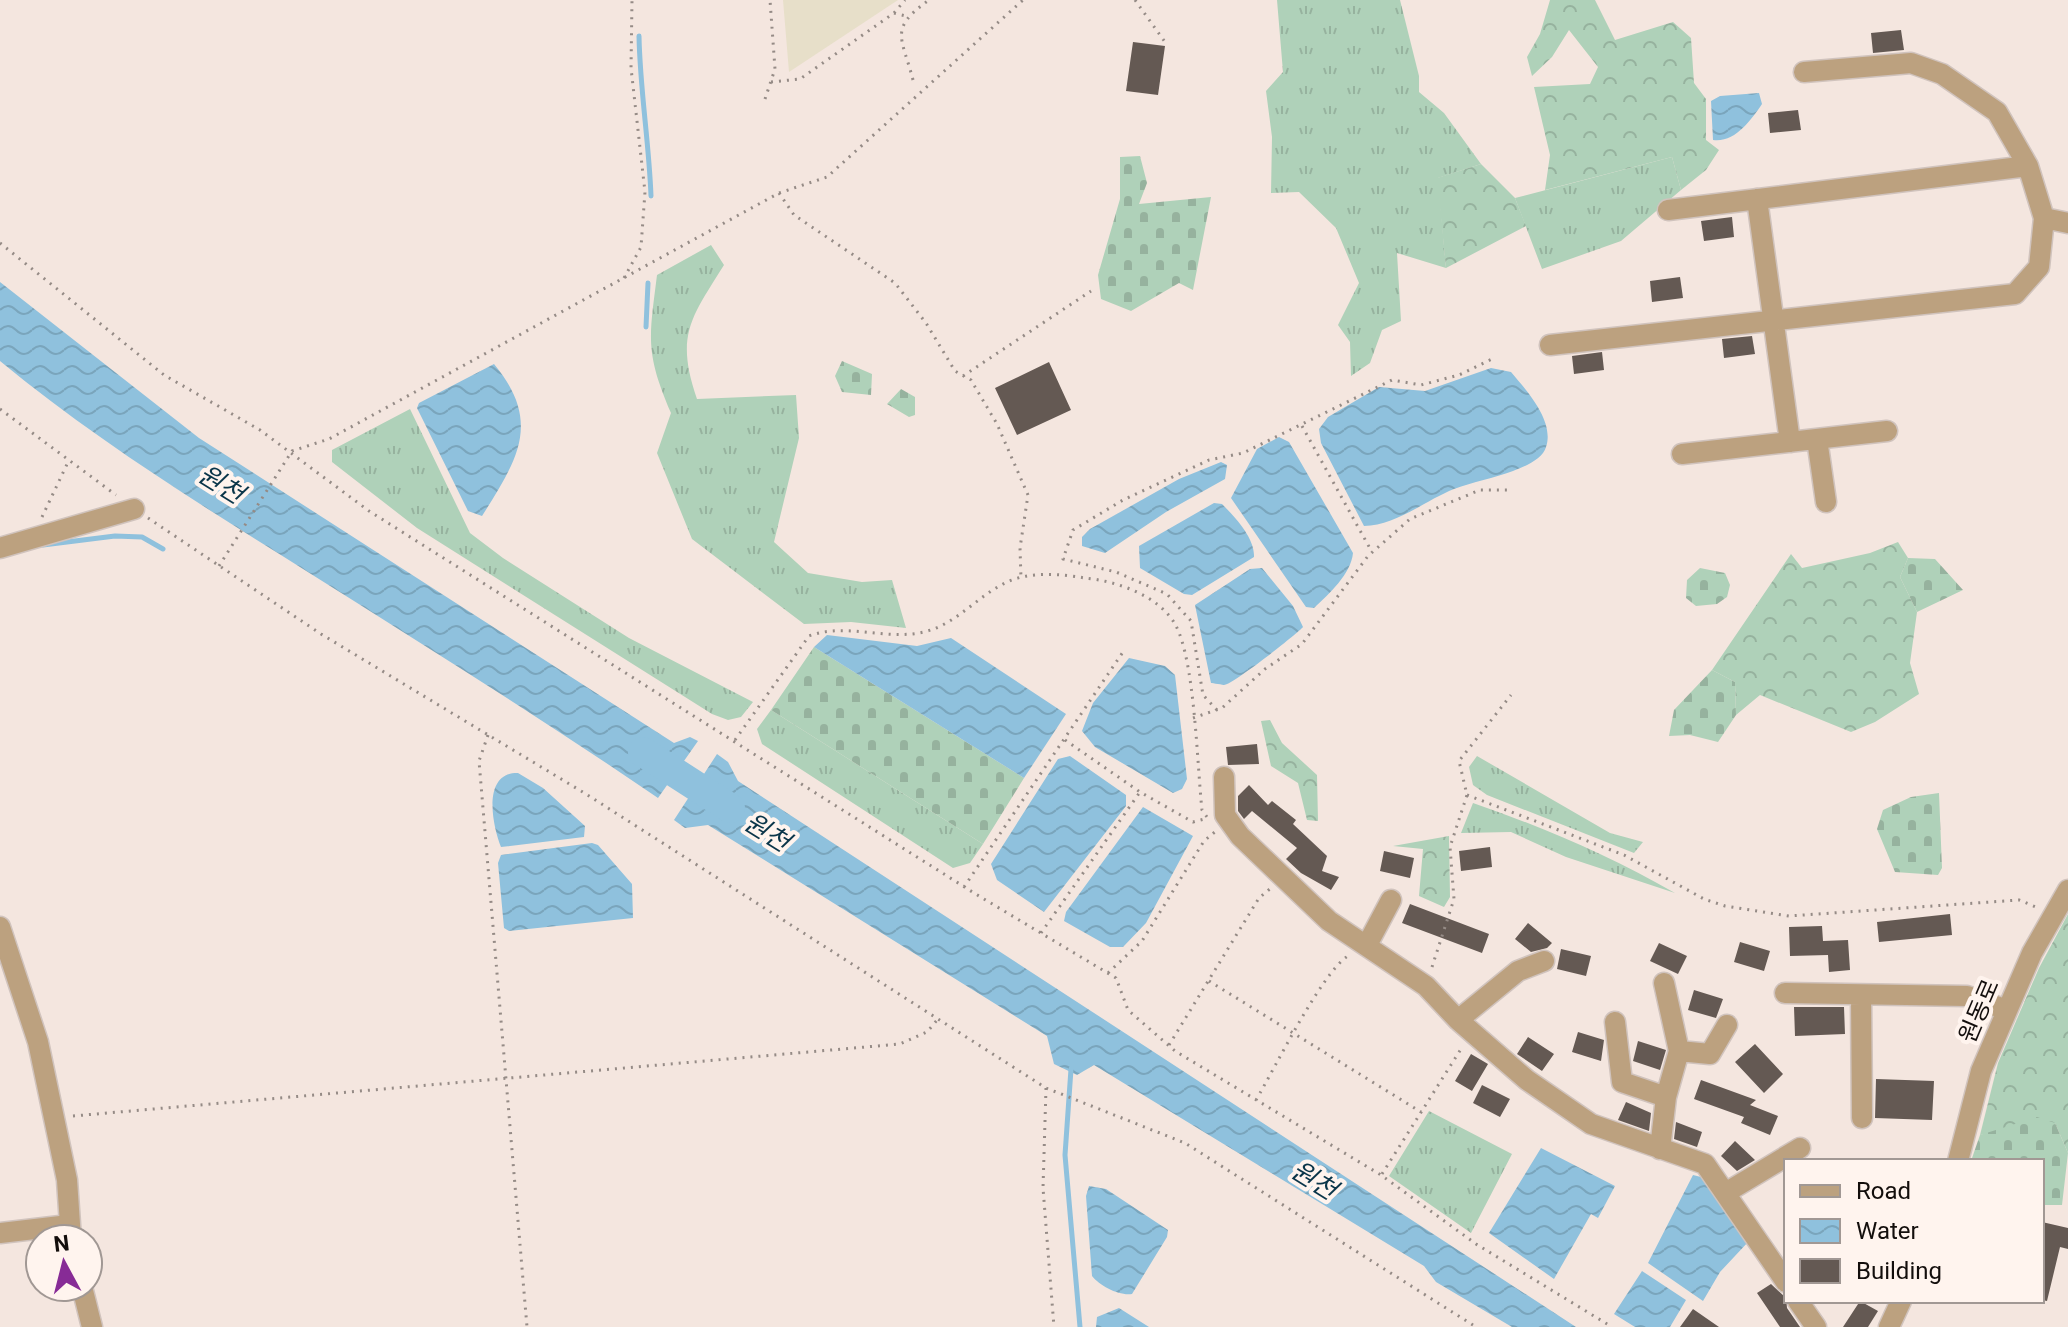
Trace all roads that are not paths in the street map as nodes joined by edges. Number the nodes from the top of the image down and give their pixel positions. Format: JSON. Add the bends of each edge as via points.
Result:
{"nodes":[{"id":1,"x":1804,"y":72,"type":"dead end"},
{"id":2,"x":2028,"y":166,"type":"junction"},
{"id":3,"x":1757,"y":199,"type":"junction"},
{"id":4,"x":1668,"y":210,"type":"dead end"},
{"id":5,"x":2044,"y":218,"type":"junction"},
{"id":6,"x":2068,"y":223,"type":"edge"},
{"id":7,"x":1771,"y":321,"type":"junction"},
{"id":8,"x":1550,"y":345,"type":"dead end"},
{"id":9,"x":1887,"y":431,"type":"dead end"},
{"id":10,"x":1817,"y":439,"type":"junction"},
{"id":11,"x":1790,"y":442,"type":"junction"},
{"id":12,"x":1682,"y":454,"type":"dead end"},
{"id":13,"x":1826,"y":502,"type":"dead end"},
{"id":14,"x":134,"y":509,"type":"road end"},
{"id":15,"x":0,"y":548,"type":"edge"},
{"id":16,"x":1224,"y":777,"type":"dead end"},
{"id":17,"x":2068,"y":890,"type":"edge"},
{"id":18,"x":1391,"y":900,"type":"dead end"},
{"id":19,"x":0,"y":927,"type":"edge"},
{"id":20,"x":1367,"y":945,"type":"junction"},
{"id":21,"x":1544,"y":961,"type":"dead end"},
{"id":22,"x":1664,"y":983,"type":"dead end"},
{"id":23,"x":1785,"y":993,"type":"dead end"},
{"id":24,"x":1861,"y":995,"type":"junction"},
{"id":25,"x":2007,"y":1010,"type":"junction"},
{"id":26,"x":1615,"y":1022,"type":"dead end"},
{"id":27,"x":1727,"y":1025,"type":"dead end"},
{"id":28,"x":1466,"y":1027,"type":"junction"},
{"id":29,"x":1679,"y":1051,"type":"junction"},
{"id":30,"x":1666,"y":1097,"type":"junction"},
{"id":31,"x":1862,"y":1118,"type":"dead end"},
{"id":32,"x":1800,"y":1148,"type":"dead end"},
{"id":33,"x":1660,"y":1149,"type":"junction"},
{"id":34,"x":1959,"y":1159,"type":"edge"},
{"id":35,"x":1727,"y":1192,"type":"junction"},
{"id":36,"x":69,"y":1223,"type":"edge"},
{"id":37,"x":0,"y":1233,"type":"edge"},
{"id":38,"x":24,"y":1233,"type":"edge"},
{"id":39,"x":1784,"y":1279,"type":"edge"},
{"id":40,"x":86,"y":1303,"type":"edge"},
{"id":41,"x":1799,"y":1303,"type":"edge"},
{"id":42,"x":1900,"y":1303,"type":"edge"},
{"id":43,"x":92,"y":1327,"type":"edge"},
{"id":44,"x":1816,"y":1327,"type":"edge"},
{"id":45,"x":1889,"y":1327,"type":"edge"}],
"edges":[{"from":1,"to":2,"type":"street","via":[[1911,63],[1942,74],[1997,112]]},
{"from":2,"to":3,"type":"street"},
{"from":2,"to":5,"type":"street"},
{"from":3,"to":4,"type":"street"},
{"from":3,"to":7,"type":"street"},
{"from":5,"to":6,"type":"street"},
{"from":5,"to":7,"type":"street","via":[[2039,267],[2015,294]]},
{"from":7,"to":8,"type":"street"},
{"from":7,"to":11,"type":"street"},
{"from":9,"to":10,"type":"street"},
{"from":10,"to":11,"type":"street"},
{"from":10,"to":13,"type":"street"},
{"from":11,"to":12,"type":"street"},
{"from":14,"to":15,"type":"street"},
{"from":16,"to":20,"type":"street","via":[[1225,815],[1240,836],[1329,921]]},
{"from":17,"to":25,"type":"street","name":"원동로"},
{"from":18,"to":20,"type":"street"},
{"from":19,"to":36,"type":"street","via":[[27,1001],[67,1180]]},
{"from":20,"to":28,"type":"street","via":[[1426,986]]},
{"from":21,"to":28,"type":"street","via":[[1518,971]]},
{"from":22,"to":29,"type":"street"},
{"from":23,"to":24,"type":"street"},
{"from":24,"to":25,"type":"street","via":[[1967,996]]},
{"from":24,"to":31,"type":"street"},
{"from":25,"to":34,"type":"street","name":"원동로","via":[[1981,1071]]},
{"from":26,"to":30,"type":"street","via":[[1622,1082]]},
{"from":27,"to":29,"type":"street","via":[[1710,1054]]},
{"from":28,"to":33,"type":"street","via":[[1527,1080],[1591,1124]]},
{"from":29,"to":30,"type":"street"},
{"from":30,"to":33,"type":"street"},
{"from":32,"to":35,"type":"street"},
{"from":33,"to":35,"type":"street","via":[[1705,1164]]},
{"from":35,"to":39,"type":"street"},
{"from":37,"to":38,"type":"street"},
{"from":40,"to":43,"type":"street"},
{"from":41,"to":44,"type":"street"},
{"from":42,"to":45,"type":"street"}]}
